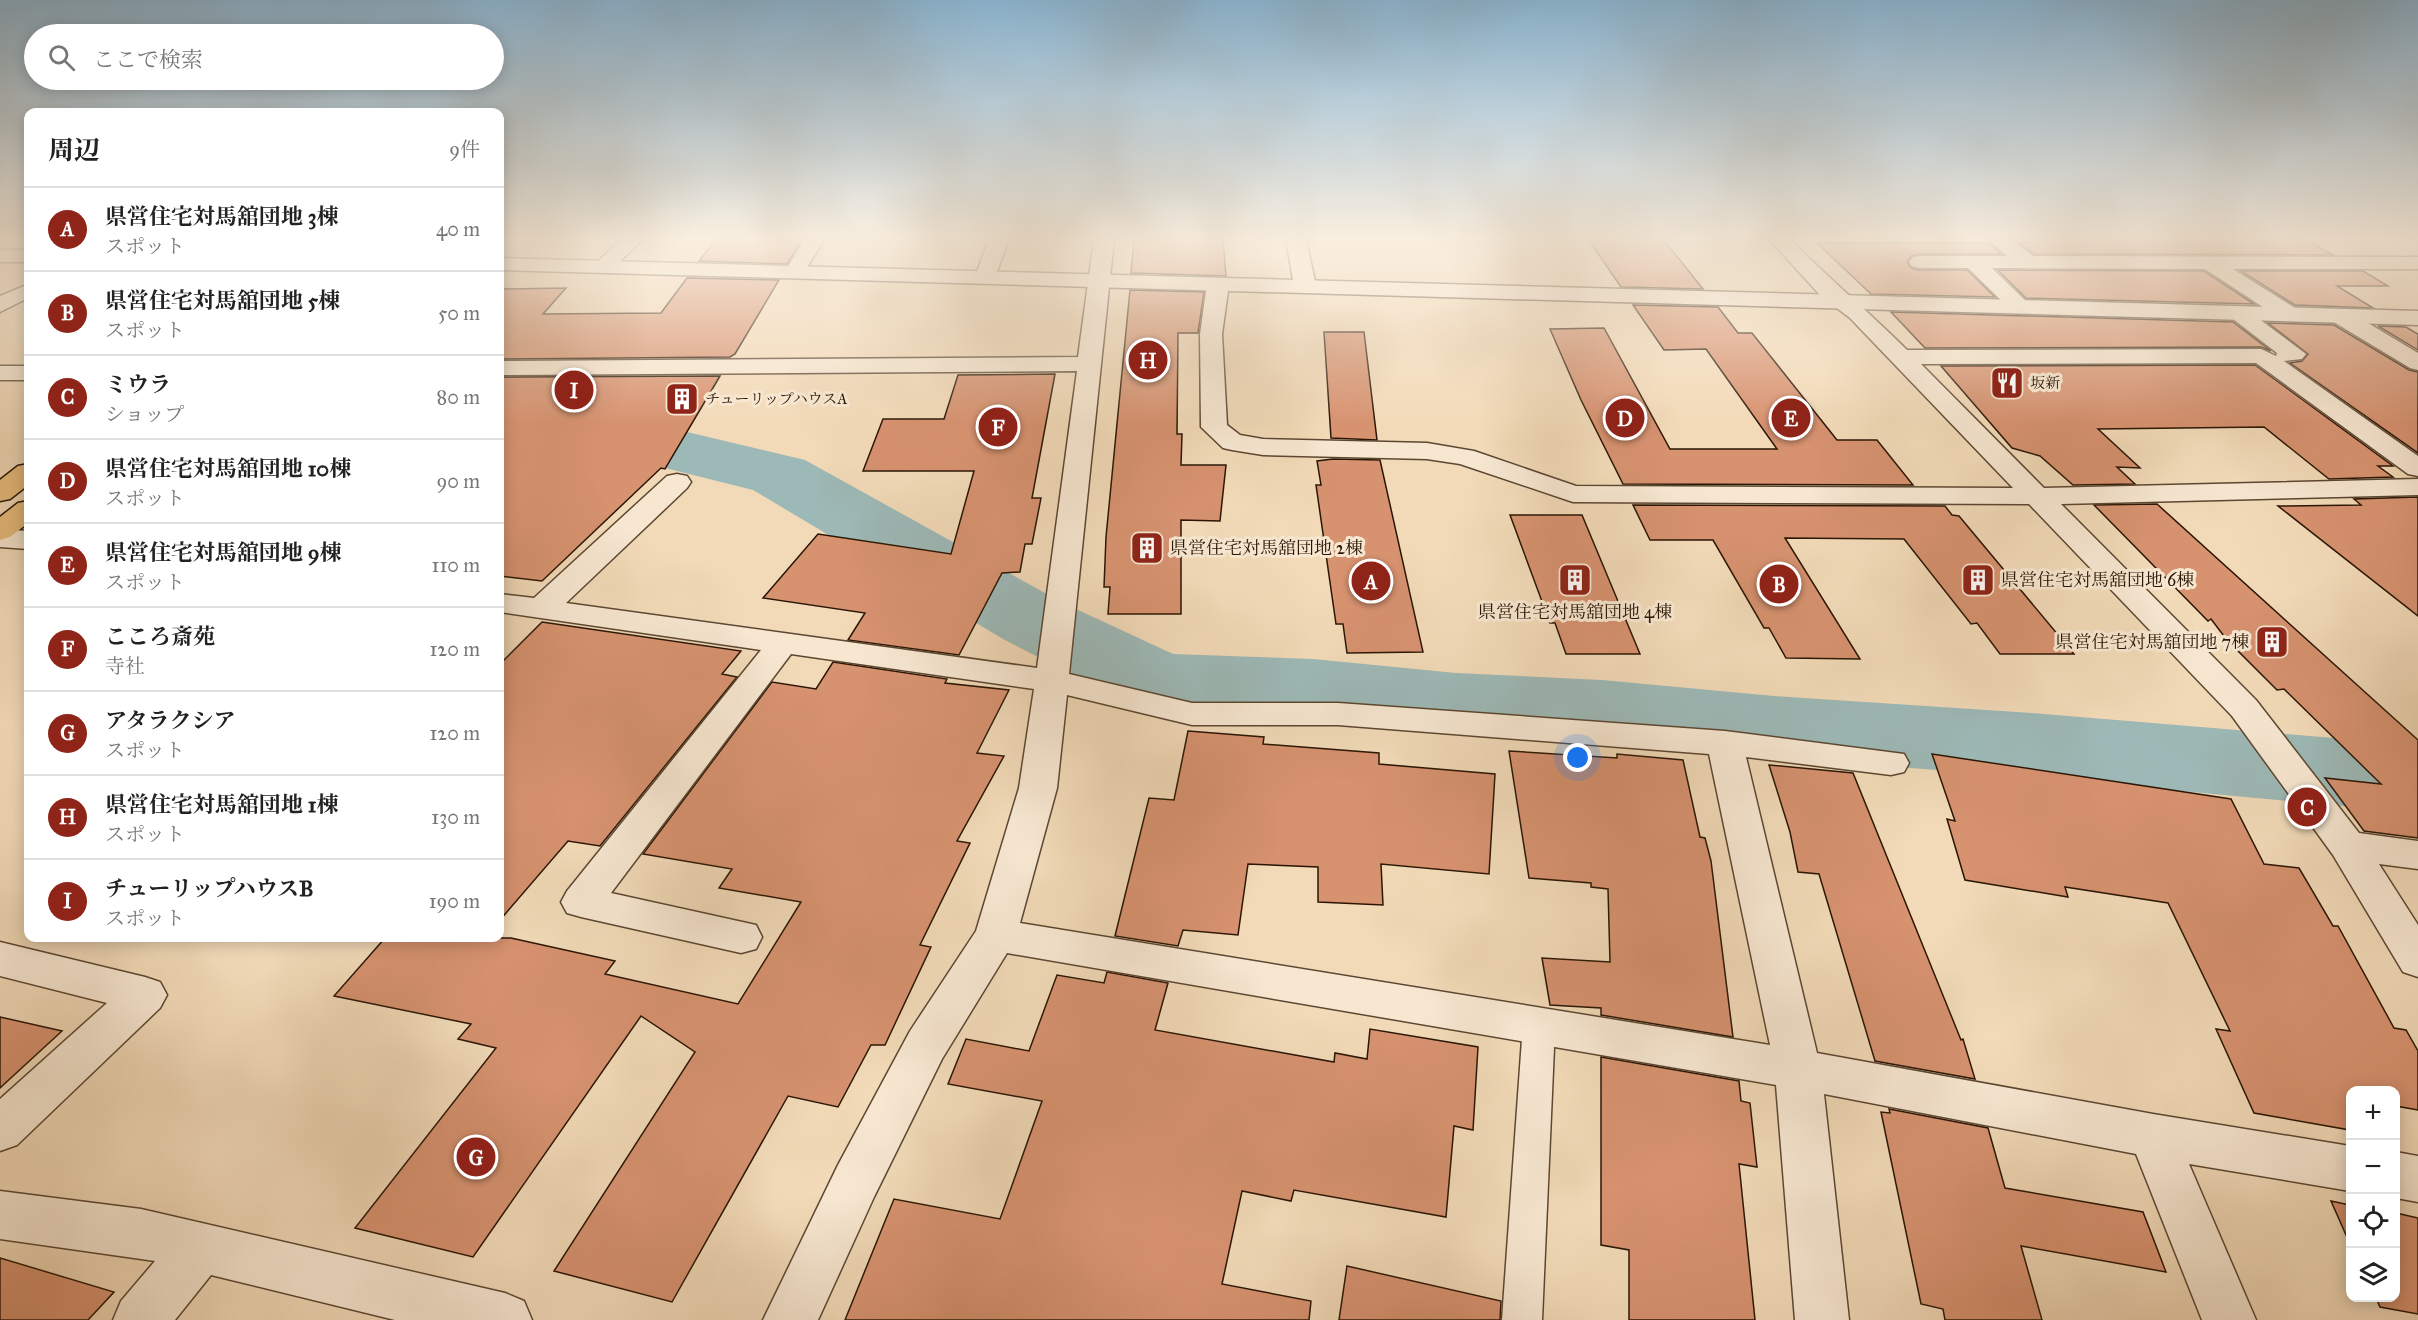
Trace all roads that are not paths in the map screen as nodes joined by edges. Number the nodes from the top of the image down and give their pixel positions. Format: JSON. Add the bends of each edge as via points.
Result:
{"nodes":[{"id":1,"x":1096,"y":301,"type":"edge"},
{"id":2,"x":1216,"y":301,"type":"edge"},
{"id":3,"x":1826,"y":301,"type":"edge"},
{"id":4,"x":1840,"y":301,"type":"junction"},
{"id":5,"x":2014,"y":301,"type":"edge"},
{"id":6,"x":2268,"y":301,"type":"edge"},
{"id":7,"x":2019,"y":305,"type":"junction"},
{"id":8,"x":2235,"y":312,"type":"junction"},
{"id":9,"x":2289,"y":314,"type":"junction"},
{"id":10,"x":2340,"y":316,"type":"junction"},
{"id":11,"x":2418,"y":318,"type":"edge"},
{"id":12,"x":2261,"y":356,"type":"junction"},
{"id":13,"x":1900,"y":357,"type":"junction"},
{"id":14,"x":2418,"y":363,"type":"edge"},
{"id":15,"x":1089,"y":364,"type":"junction"},
{"id":16,"x":504,"y":368,"type":"edge"},
{"id":17,"x":0,"y":373,"type":"edge"},
{"id":18,"x":24,"y":373,"type":"edge"},
{"id":19,"x":2418,"y":468,"type":"edge"},
{"id":20,"x":24,"y":475,"type":"edge"},
{"id":21,"x":677,"y":482,"type":"dead end"},
{"id":22,"x":2418,"y":487,"type":"edge"},
{"id":23,"x":0,"y":493,"type":"edge"},
{"id":24,"x":2038,"y":496,"type":"junction"},
{"id":25,"x":24,"y":513,"type":"edge"},
{"id":26,"x":0,"y":531,"type":"edge"},
{"id":27,"x":0,"y":538,"type":"edge"},
{"id":28,"x":24,"y":540,"type":"edge"},
{"id":29,"x":513,"y":608,"type":"edge"},
{"id":30,"x":784,"y":642,"type":"junction"},
{"id":31,"x":1052,"y":681,"type":"junction"},
{"id":32,"x":1725,"y":742,"type":"junction"},
{"id":33,"x":1891,"y":763,"type":"dead end"},
{"id":34,"x":2347,"y":845,"type":"junction"},
{"id":35,"x":2418,"y":855,"type":"edge"},
{"id":36,"x":996,"y":934,"type":"junction"},
{"id":37,"x":741,"y":937,"type":"dead end"},
{"id":38,"x":0,"y":959,"type":"edge"},
{"id":39,"x":2418,"y":960,"type":"edge"},
{"id":40,"x":1539,"y":1025,"type":"junction"},
{"id":41,"x":1798,"y":1069,"type":"junction"},
{"id":42,"x":0,"y":1130,"type":"edge"},
{"id":43,"x":2153,"y":1136,"type":"junction"},
{"id":44,"x":2346,"y":1167,"type":"edge"},
{"id":45,"x":2400,"y":1176,"type":"edge"},
{"id":46,"x":2418,"y":1179,"type":"edge"},
{"id":47,"x":0,"y":1215,"type":"edge"},
{"id":48,"x":201,"y":1247,"type":"junction"},
{"id":49,"x":140,"y":1320,"type":"edge"},
{"id":50,"x":505,"y":1320,"type":"edge"},
{"id":51,"x":790,"y":1320,"type":"edge"},
{"id":52,"x":1522,"y":1320,"type":"edge"},
{"id":53,"x":1822,"y":1320,"type":"edge"},
{"id":54,"x":2229,"y":1320,"type":"edge"}],
"edges":[{"from":1,"to":15,"type":"street"},
{"from":2,"to":24,"type":"street","via":[[1211,334],[1214,427],[1232,442],[1263,447],[1427,451],[1465,457],[1573,494]]},
{"from":3,"to":4,"type":"street"},
{"from":4,"to":7,"type":"street"},
{"from":4,"to":13,"type":"street","via":[[1858,313]]},
{"from":5,"to":7,"type":"street"},
{"from":6,"to":9,"type":"street"},
{"from":7,"to":8,"type":"street"},
{"from":8,"to":9,"type":"street"},
{"from":8,"to":12,"type":"street","via":[[2294,354]]},
{"from":9,"to":10,"type":"street"},
{"from":10,"to":11,"type":"street"},
{"from":10,"to":14,"type":"street"},
{"from":12,"to":13,"type":"street"},
{"from":12,"to":19,"type":"street"},
{"from":13,"to":24,"type":"street"},
{"from":15,"to":16,"type":"street"},
{"from":15,"to":31,"type":"street"},
{"from":17,"to":18,"type":"street"},
{"from":20,"to":23,"type":"highway"},
{"from":21,"to":29,"type":"street"},
{"from":22,"to":24,"type":"street"},
{"from":24,"to":34,"type":"street","via":[[2244,708]]},
{"from":25,"to":26,"type":"highway"},
{"from":27,"to":28,"type":"street"},
{"from":29,"to":30,"type":"street"},
{"from":30,"to":31,"type":"street"},
{"from":30,"to":37,"type":"street","via":[[581,902]]},
{"from":31,"to":32,"type":"street","via":[[1192,714],[1338,714]]},
{"from":31,"to":36,"type":"street","via":[[1038,788]]},
{"from":32,"to":33,"type":"street"},
{"from":32,"to":41,"type":"street"},
{"from":34,"to":35,"type":"street"},
{"from":34,"to":39,"type":"street"},
{"from":36,"to":40,"type":"street"},
{"from":36,"to":51,"type":"street","via":[[926,1045]]},
{"from":38,"to":42,"type":"street","via":[[145,995]]},
{"from":40,"to":41,"type":"street"},
{"from":40,"to":52,"type":"lane"},
{"from":41,"to":43,"type":"street"},
{"from":41,"to":53,"type":"street"},
{"from":43,"to":44,"type":"street"},
{"from":43,"to":54,"type":"street"},
{"from":45,"to":46,"type":"street"},
{"from":47,"to":48,"type":"street","via":[[141,1233]]},
{"from":48,"to":49,"type":"street"},
{"from":48,"to":50,"type":"street"}]}
